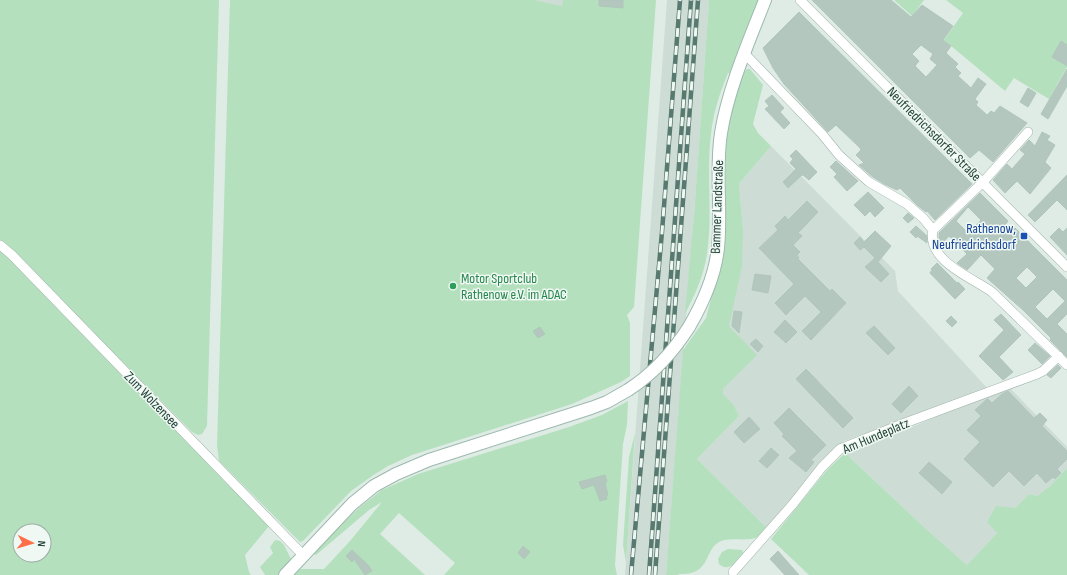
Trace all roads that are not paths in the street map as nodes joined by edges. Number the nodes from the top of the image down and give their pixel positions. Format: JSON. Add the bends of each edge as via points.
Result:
{"nodes":[{"id":1,"x":764,"y":0,"type":"edge"},
{"id":2,"x":800,"y":0,"type":"edge"},
{"id":3,"x":745,"y":54,"type":"junction"},
{"id":4,"x":1028,"y":132,"type":"dead end"},
{"id":5,"x":982,"y":182,"type":"junction"},
{"id":6,"x":933,"y":230,"type":"junction"},
{"id":7,"x":0,"y":245,"type":"edge"},
{"id":8,"x":1067,"y":267,"type":"edge"},
{"id":9,"x":1058,"y":356,"type":"junction"},
{"id":10,"x":1067,"y":365,"type":"edge"},
{"id":11,"x":303,"y":556,"type":"junction"},
{"id":12,"x":733,"y":572,"type":"dead end"},
{"id":13,"x":286,"y":575,"type":"edge"}],
"edges":[{"from":1,"to":3,"type":"main road","name":"Bammer Landstraße"},
{"from":2,"to":5,"type":"street","name":"Neufriedrichsdorfer Straße"},
{"from":3,"to":6,"type":"street","via":[[839,155],[869,182],[907,204]]},
{"from":3,"to":11,"type":"main road","name":"Bammer Landstraße","bridge":true,"via":[[725,111],[721,133],[718,249],[715,261],[697,312],[667,357],[628,390],[607,402],[429,460],[374,486],[352,504]]},
{"from":4,"to":5,"type":"street"},
{"from":5,"to":6,"type":"street"},
{"from":5,"to":8,"type":"street","name":"Neufriedrichsdorfer Straße"},
{"from":6,"to":9,"type":"street","via":[[932,240],[936,251],[953,268],[992,292]]},
{"from":7,"to":11,"type":"street","name":"Zum Wolzensee"},
{"from":9,"to":10,"type":"street"},
{"from":9,"to":12,"type":"street","name":"Am Hundeplatz","via":[[1037,374],[840,449]]},
{"from":11,"to":13,"type":"main road","name":"Bammer Landstraße"}]}
